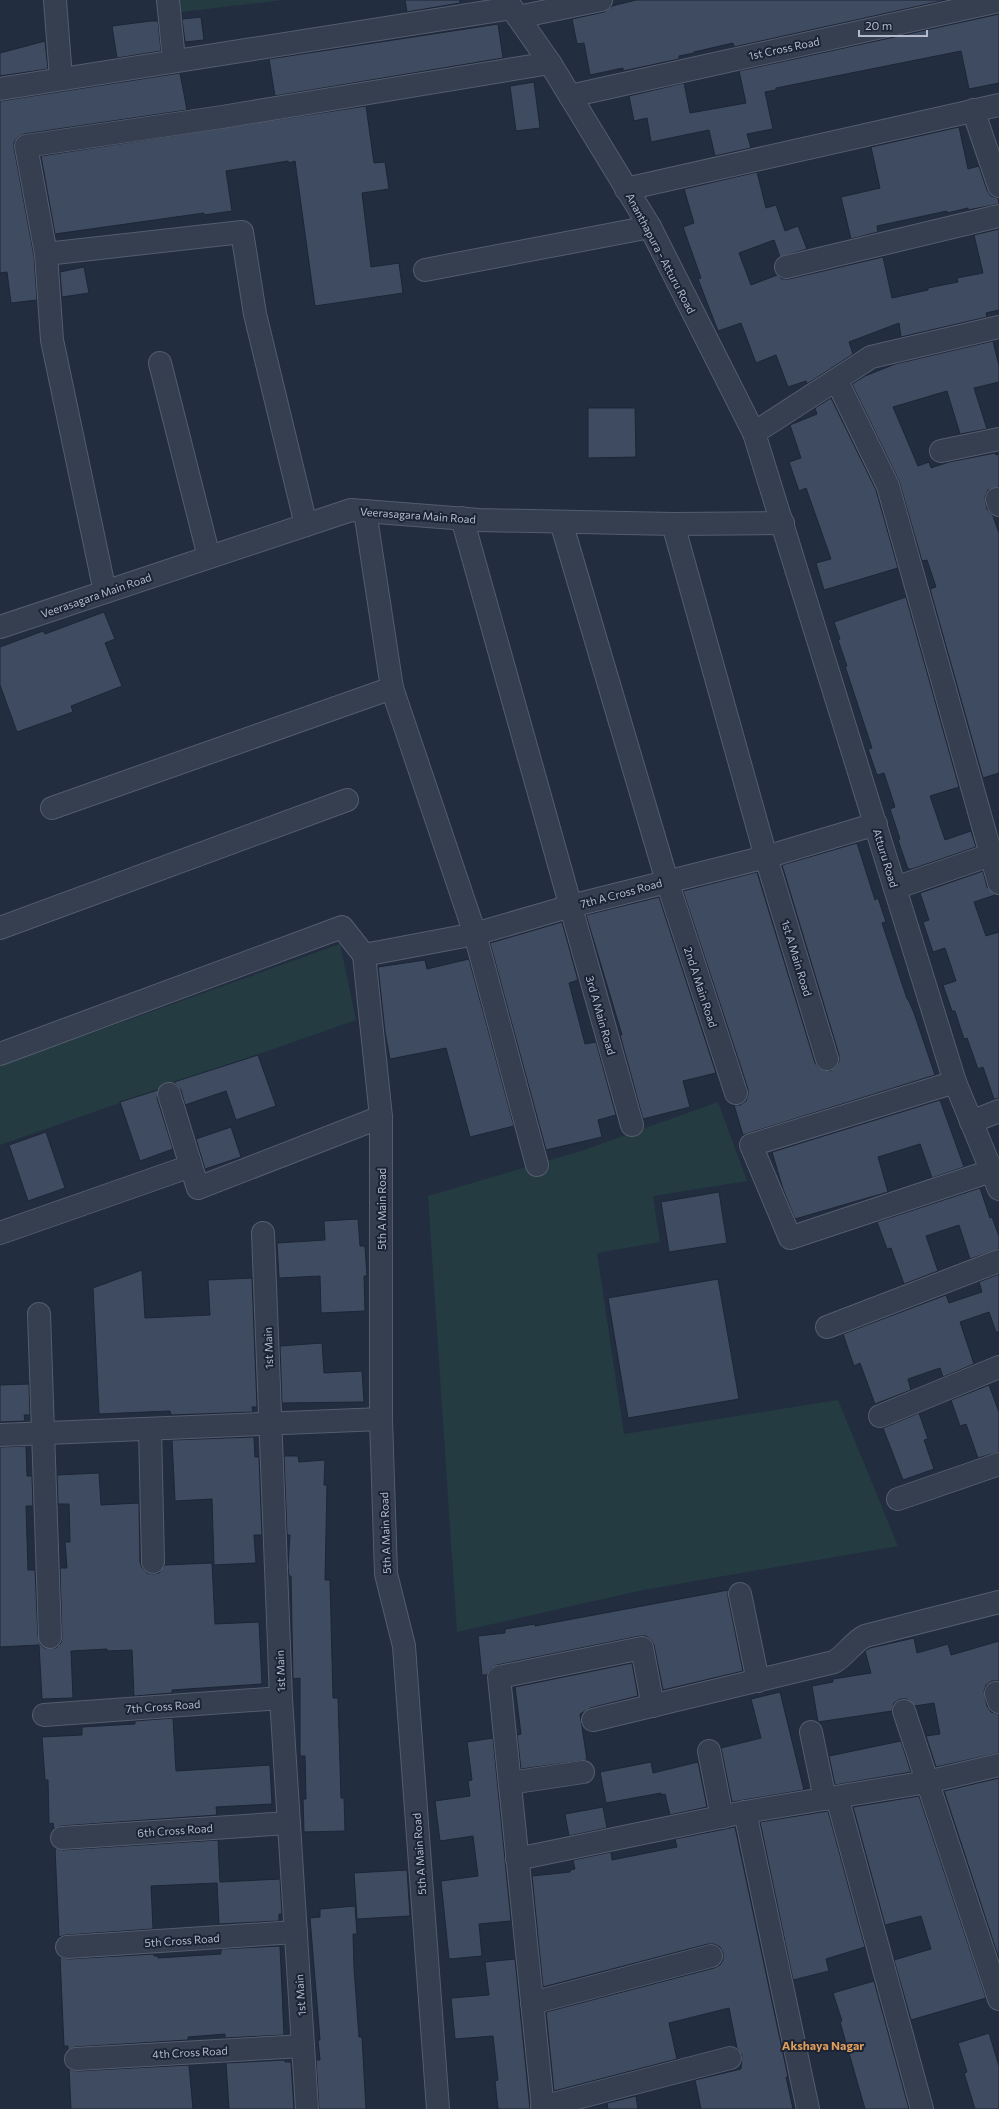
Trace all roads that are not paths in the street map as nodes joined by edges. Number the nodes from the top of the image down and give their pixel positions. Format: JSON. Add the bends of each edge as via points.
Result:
{"nodes":[{"id":1,"x":55,"y":0,"type":"edge"},
{"id":2,"x":168,"y":0,"type":"edge"},
{"id":3,"x":601,"y":0,"type":"edge"},
{"id":4,"x":999,"y":1,"type":"edge"},
{"id":5,"x":512,"y":8,"type":"edge"},
{"id":6,"x":174,"y":60,"type":"junction"},
{"id":7,"x":550,"y":64,"type":"junction"},
{"id":8,"x":62,"y":78,"type":"junction"},
{"id":9,"x":0,"y":89,"type":"edge"},
{"id":10,"x":570,"y":96,"type":"junction"},
{"id":11,"x":999,"y":105,"type":"edge"},
{"id":12,"x":973,"y":110,"type":"junction"},
{"id":13,"x":999,"y":186,"type":"edge"},
{"id":14,"x":626,"y":189,"type":"junction"},
{"id":15,"x":999,"y":216,"type":"edge"},
{"id":16,"x":650,"y":227,"type":"junction"},
{"id":17,"x":46,"y":254,"type":"junction"},
{"id":18,"x":786,"y":266,"type":"dead end"},
{"id":19,"x":425,"y":270,"type":"dead end"},
{"id":20,"x":999,"y":327,"type":"edge"},
{"id":21,"x":160,"y":363,"type":"dead end"},
{"id":22,"x":837,"y":381,"type":"junction"},
{"id":23,"x":754,"y":433,"type":"junction"},
{"id":24,"x":999,"y":439,"type":"edge"},
{"id":25,"x":941,"y":451,"type":"dead end"},
{"id":26,"x":365,"y":511,"type":"junction"},
{"id":27,"x":462,"y":518,"type":"junction"},
{"id":28,"x":561,"y":522,"type":"junction"},
{"id":29,"x":783,"y":523,"type":"junction"},
{"id":30,"x":673,"y":524,"type":"junction"},
{"id":31,"x":306,"y":525,"type":"junction"},
{"id":32,"x":209,"y":557,"type":"junction"},
{"id":33,"x":105,"y":592,"type":"junction"},
{"id":34,"x":1,"y":621,"type":"edge"},
{"id":35,"x":392,"y":688,"type":"junction"},
{"id":36,"x":347,"y":800,"type":"dead end"},
{"id":37,"x":52,"y":808,"type":"dead end"},
{"id":38,"x":876,"y":824,"type":"junction"},
{"id":39,"x":995,"y":853,"type":"edge"},
{"id":40,"x":766,"y":857,"type":"junction"},
{"id":41,"x":667,"y":881,"type":"junction"},
{"id":42,"x":999,"y":883,"type":"edge"},
{"id":43,"x":895,"y":888,"type":"junction"},
{"id":44,"x":571,"y":906,"type":"junction"},
{"id":45,"x":0,"y":928,"type":"edge"},
{"id":46,"x":475,"y":934,"type":"junction"},
{"id":47,"x":364,"y":955,"type":"junction"},
{"id":48,"x":0,"y":1054,"type":"edge"},
{"id":49,"x":827,"y":1059,"type":"dead end"},
{"id":50,"x":955,"y":1082,"type":"junction"},
{"id":51,"x":736,"y":1093,"type":"dead end"},
{"id":52,"x":168,"y":1094,"type":"dead end"},
{"id":53,"x":999,"y":1111,"type":"edge"},
{"id":54,"x":381,"y":1117,"type":"junction"},
{"id":55,"x":971,"y":1122,"type":"junction"},
{"id":56,"x":632,"y":1124,"type":"dead end"},
{"id":57,"x":537,"y":1165,"type":"dead end"},
{"id":58,"x":191,"y":1166,"type":"junction"},
{"id":59,"x":995,"y":1180,"type":"edge"},
{"id":60,"x":0,"y":1233,"type":"edge"},
{"id":61,"x":263,"y":1233,"type":"dead end"},
{"id":62,"x":999,"y":1261,"type":"edge"},
{"id":63,"x":39,"y":1314,"type":"dead end"},
{"id":64,"x":827,"y":1327,"type":"dead end"},
{"id":65,"x":999,"y":1367,"type":"edge"},
{"id":66,"x":880,"y":1416,"type":"dead end"},
{"id":67,"x":382,"y":1419,"type":"junction"},
{"id":68,"x":271,"y":1424,"type":"junction"},
{"id":69,"x":150,"y":1429,"type":"junction"},
{"id":70,"x":43,"y":1434,"type":"junction"},
{"id":71,"x":0,"y":1435,"type":"edge"},
{"id":72,"x":999,"y":1464,"type":"edge"},
{"id":73,"x":898,"y":1499,"type":"dead end"},
{"id":74,"x":153,"y":1562,"type":"dead end"},
{"id":75,"x":740,"y":1594,"type":"dead end"},
{"id":76,"x":999,"y":1602,"type":"edge"},
{"id":77,"x":50,"y":1637,"type":"dead end"},
{"id":78,"x":758,"y":1680,"type":"junction"},
{"id":79,"x":281,"y":1698,"type":"junction"},
{"id":80,"x":653,"y":1706,"type":"junction"},
{"id":81,"x":904,"y":1711,"type":"dead end"},
{"id":82,"x":44,"y":1715,"type":"dead end"},
{"id":83,"x":593,"y":1720,"type":"dead end"},
{"id":84,"x":811,"y":1732,"type":"dead end"},
{"id":85,"x":709,"y":1751,"type":"dead end"},
{"id":86,"x":999,"y":1765,"type":"edge"},
{"id":87,"x":583,"y":1772,"type":"dead end"},
{"id":88,"x":927,"y":1782,"type":"junction"},
{"id":89,"x":510,"y":1783,"type":"junction"},
{"id":90,"x":831,"y":1798,"type":"junction"},
{"id":91,"x":745,"y":1812,"type":"junction"},
{"id":92,"x":722,"y":1817,"type":"junction"},
{"id":93,"x":289,"y":1823,"type":"junction"},
{"id":94,"x":62,"y":1838,"type":"dead end"},
{"id":95,"x":517,"y":1859,"type":"junction"},
{"id":96,"x":296,"y":1932,"type":"junction"},
{"id":97,"x":67,"y":1948,"type":"dead end"},
{"id":98,"x":711,"y":1956,"type":"dead end"},
{"id":99,"x":999,"y":1999,"type":"edge"},
{"id":100,"x":532,"y":2003,"type":"junction"},
{"id":101,"x":303,"y":2046,"type":"junction"},
{"id":102,"x":730,"y":2058,"type":"dead end"},
{"id":103,"x":76,"y":2059,"type":"dead end"},
{"id":104,"x":543,"y":2108,"type":"edge"},
{"id":105,"x":307,"y":2109,"type":"edge"},
{"id":106,"x":438,"y":2109,"type":"edge"},
{"id":107,"x":808,"y":2109,"type":"edge"},
{"id":108,"x":922,"y":2109,"type":"edge"}],
"edges":[{"from":1,"to":8,"type":"street"},
{"from":2,"to":6,"type":"street"},
{"from":3,"to":5,"type":"street"},
{"from":4,"to":10,"type":"street","name":"1st Cross Road"},
{"from":5,"to":6,"type":"street"},
{"from":5,"to":7,"type":"street","name":"Ananthapura - Atturu Road"},
{"from":6,"to":8,"type":"street"},
{"from":7,"to":10,"type":"street","name":"Ananthapura - Atturu Road"},
{"from":7,"to":17,"type":"street","via":[[26,146]]},
{"from":8,"to":9,"type":"street"},
{"from":10,"to":14,"type":"street","name":"Ananthapura - Atturu Road"},
{"from":11,"to":12,"type":"street"},
{"from":12,"to":13,"type":"street"},
{"from":12,"to":14,"type":"street"},
{"from":14,"to":16,"type":"street","name":"Ananthapura - Atturu Road"},
{"from":15,"to":18,"type":"street"},
{"from":16,"to":19,"type":"street"},
{"from":16,"to":23,"type":"street","name":"Ananthapura - Atturu Road"},
{"from":17,"to":31,"type":"street","via":[[242,232],[255,314]]},
{"from":17,"to":33,"type":"street","via":[[52,340]]},
{"from":20,"to":22,"type":"street","via":[[871,357]]},
{"from":21,"to":32,"type":"street"},
{"from":22,"to":23,"type":"street"},
{"from":22,"to":39,"type":"street","via":[[888,486]]},
{"from":23,"to":29,"type":"street","name":"Ananthapura - Atturu Road"},
{"from":24,"to":25,"type":"street"},
{"from":26,"to":27,"type":"street","name":"Veerasagara Main Road"},
{"from":26,"to":31,"type":"street","name":"Veerasagara Main Road","via":[[351,510]]},
{"from":26,"to":35,"type":"street"},
{"from":27,"to":28,"type":"street","name":"Veerasagara Main Road"},
{"from":27,"to":44,"type":"street","name":"3rd A Main Road"},
{"from":28,"to":30,"type":"street","name":"Veerasagara Main Road"},
{"from":28,"to":41,"type":"street","name":"2nd A Main Road"},
{"from":29,"to":30,"type":"street","name":"Veerasagara Main Road"},
{"from":29,"to":38,"type":"street","name":"Atturu Road"},
{"from":30,"to":40,"type":"street","name":"1st A Main Road"},
{"from":31,"to":32,"type":"street","name":"Veerasagara Main Road"},
{"from":32,"to":33,"type":"street","name":"Veerasagara Main Road"},
{"from":33,"to":34,"type":"street","name":"Veerasagara Main Road"},
{"from":35,"to":37,"type":"street"},
{"from":35,"to":46,"type":"street"},
{"from":36,"to":45,"type":"street"},
{"from":38,"to":40,"type":"street","name":"7th A Cross Road"},
{"from":38,"to":43,"type":"street","name":"Atturu Road"},
{"from":39,"to":42,"type":"street"},
{"from":39,"to":43,"type":"street"},
{"from":40,"to":41,"type":"street","name":"7th A Cross Road"},
{"from":40,"to":49,"type":"street","name":"1st A Main Road"},
{"from":41,"to":44,"type":"street","name":"7th A Cross Road"},
{"from":41,"to":51,"type":"street","name":"2nd A Main Road"},
{"from":43,"to":50,"type":"street","name":"Atturu Road"},
{"from":44,"to":46,"type":"street","name":"7th A Cross Road"},
{"from":44,"to":56,"type":"street","name":"3rd A Main Road"},
{"from":46,"to":47,"type":"street","name":"7th A Cross Road"},
{"from":46,"to":57,"type":"street"},
{"from":47,"to":48,"type":"street","via":[[342,927]]},
{"from":47,"to":54,"type":"street","name":"5th A Main Road"},
{"from":50,"to":55,"type":"street","name":"Atturu Road"},
{"from":50,"to":59,"type":"street","via":[[751,1145],[790,1238]]},
{"from":52,"to":58,"type":"street"},
{"from":53,"to":55,"type":"street"},
{"from":54,"to":58,"type":"street","via":[[198,1188]]},
{"from":54,"to":67,"type":"street","name":"5th A Main Road"},
{"from":55,"to":59,"type":"street","name":"Atturu Road"},
{"from":58,"to":60,"type":"street"},
{"from":61,"to":68,"type":"street","name":"1st Main"},
{"from":62,"to":64,"type":"street"},
{"from":63,"to":70,"type":"street"},
{"from":65,"to":66,"type":"street"},
{"from":67,"to":68,"type":"street"},
{"from":67,"to":106,"type":"street","name":"5th A Main Road","via":[[386,1574],[404,1646]]},
{"from":68,"to":69,"type":"street"},
{"from":68,"to":79,"type":"street","name":"1st Main"},
{"from":69,"to":70,"type":"street"},
{"from":69,"to":74,"type":"street"},
{"from":70,"to":71,"type":"street"},
{"from":70,"to":77,"type":"street"},
{"from":72,"to":73,"type":"street"},
{"from":75,"to":78,"type":"street"},
{"from":76,"to":78,"type":"street","via":[[865,1636],[834,1662]]},
{"from":78,"to":80,"type":"street"},
{"from":79,"to":82,"type":"street","name":"7th Cross Road"},
{"from":79,"to":93,"type":"street","name":"1st Main"},
{"from":80,"to":83,"type":"street"},
{"from":80,"to":89,"type":"street","via":[[642,1648],[499,1677]]},
{"from":81,"to":88,"type":"street"},
{"from":84,"to":90,"type":"street"},
{"from":85,"to":92,"type":"street"},
{"from":86,"to":88,"type":"street"},
{"from":87,"to":89,"type":"street"},
{"from":88,"to":90,"type":"street"},
{"from":88,"to":99,"type":"street"},
{"from":89,"to":95,"type":"street"},
{"from":90,"to":91,"type":"street"},
{"from":90,"to":108,"type":"street"},
{"from":91,"to":92,"type":"street"},
{"from":91,"to":107,"type":"street"},
{"from":92,"to":95,"type":"street"},
{"from":93,"to":94,"type":"street","name":"6th Cross Road"},
{"from":93,"to":96,"type":"street","name":"1st Main"},
{"from":95,"to":100,"type":"street"},
{"from":96,"to":97,"type":"street","name":"5th Cross Road"},
{"from":96,"to":101,"type":"street","name":"1st Main"},
{"from":98,"to":100,"type":"street"},
{"from":100,"to":104,"type":"street"},
{"from":101,"to":103,"type":"street","name":"4th Cross Road"},
{"from":101,"to":105,"type":"street","name":"1st Main"},
{"from":102,"to":104,"type":"street"}]}
